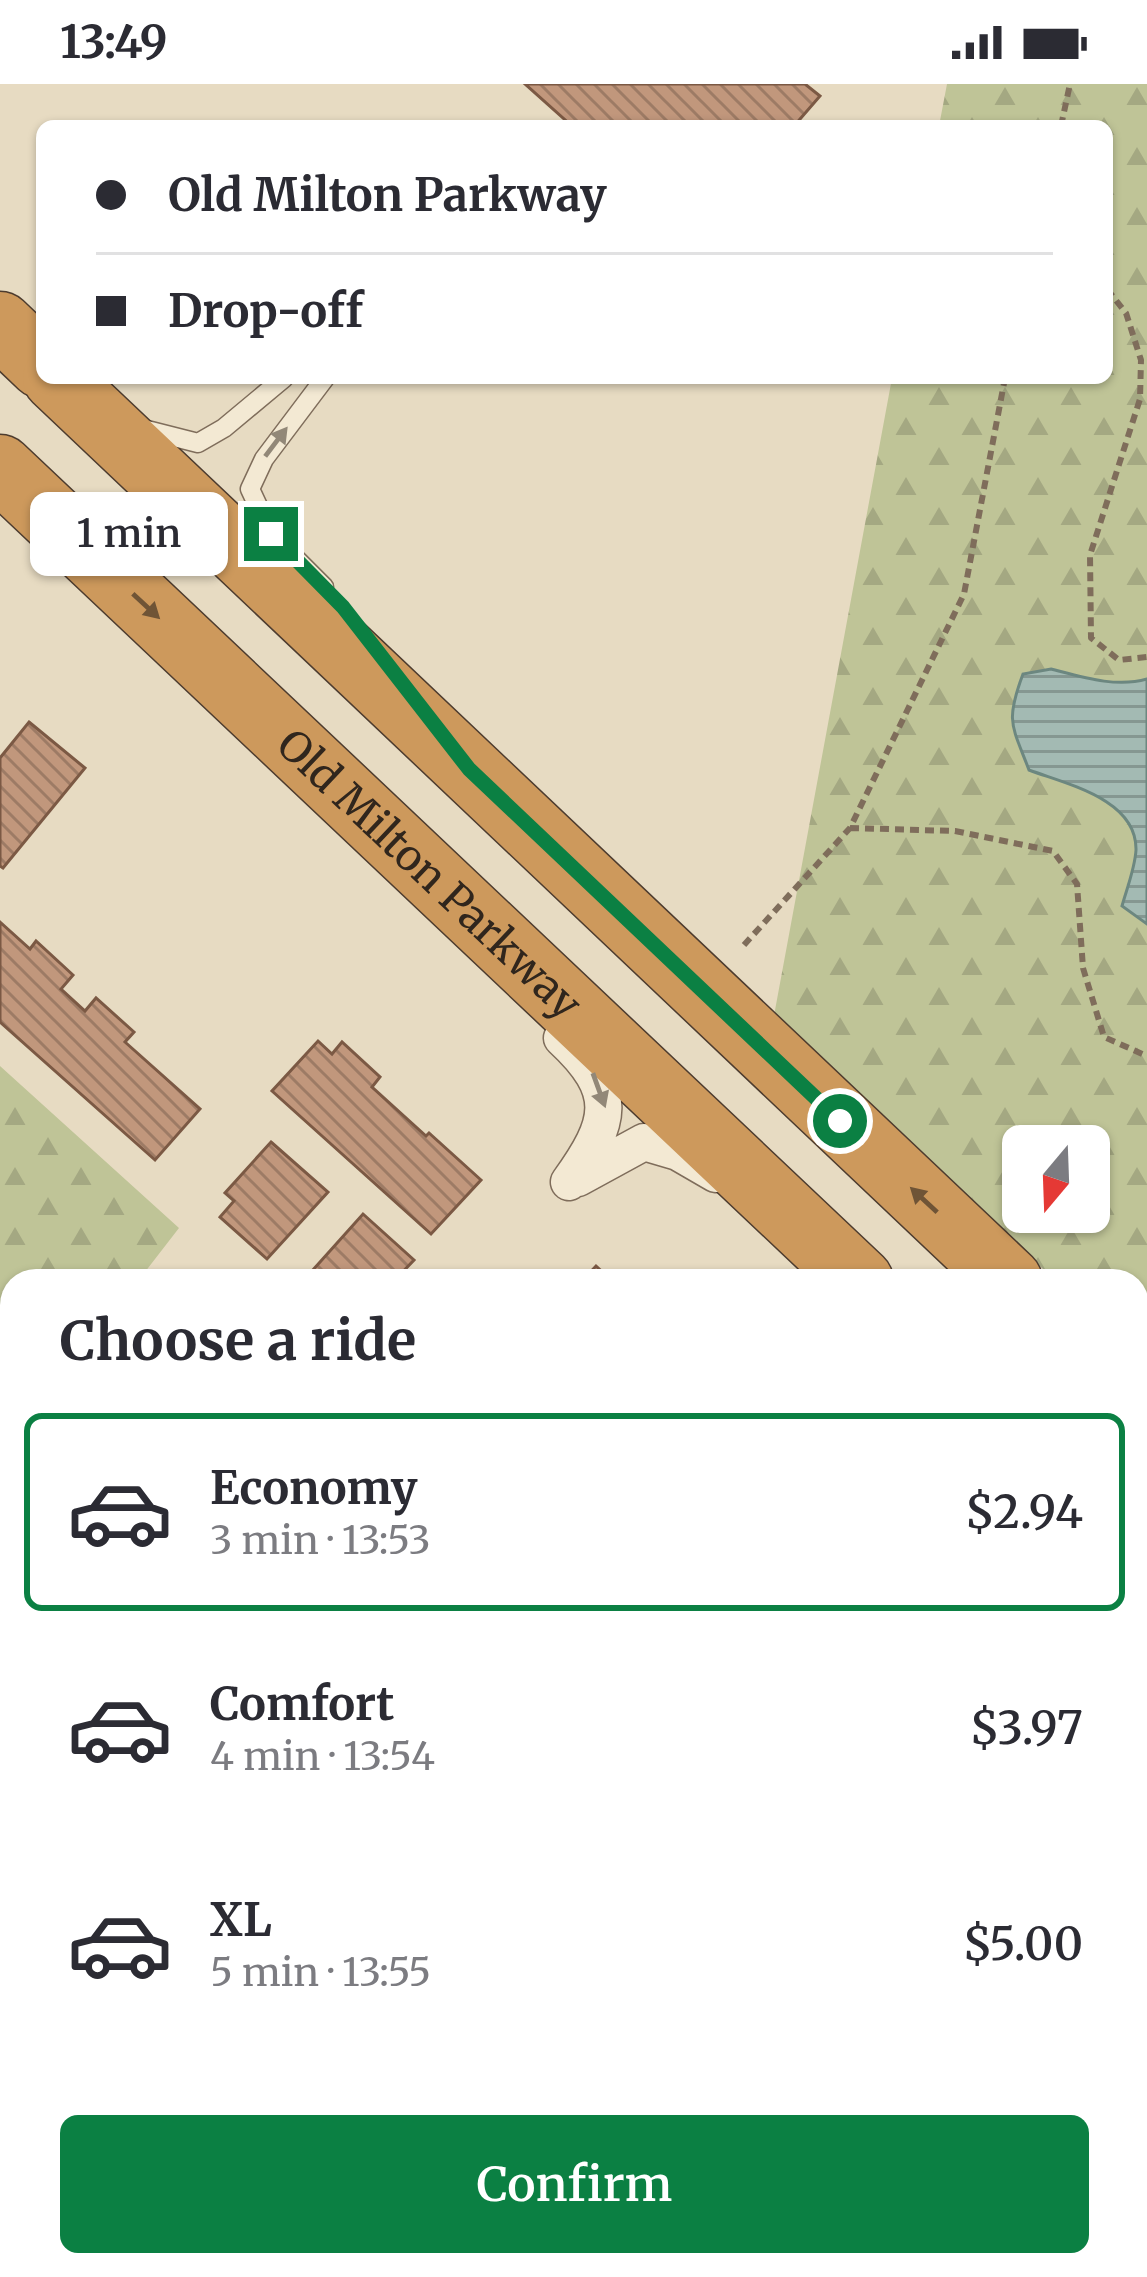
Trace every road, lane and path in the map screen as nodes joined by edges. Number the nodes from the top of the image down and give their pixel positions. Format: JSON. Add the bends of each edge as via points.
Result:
{"nodes":[{"id":1,"x":1070,"y":84,"type":"edge"},
{"id":2,"x":1061,"y":120,"type":"edge"},
{"id":3,"x":1113,"y":297,"type":"edge"},
{"id":4,"x":63,"y":384,"type":"edge"},
{"id":5,"x":72,"y":384,"type":"edge"},
{"id":6,"x":277,"y":384,"type":"edge"},
{"id":7,"x":320,"y":384,"type":"edge"},
{"id":8,"x":1004,"y":384,"type":"edge"},
{"id":9,"x":0,"y":468,"type":"edge"},
{"id":10,"x":343,"y":607,"type":"dead end"},
{"id":11,"x":1147,"y":657,"type":"edge"},
{"id":12,"x":385,"y":661,"type":"dead end"},
{"id":13,"x":469,"y":769,"type":"junction"},
{"id":14,"x":850,"y":828,"type":"junction"},
{"id":15,"x":395,"y":842,"type":"junction"},
{"id":16,"x":744,"y":945,"type":"dead end"},
{"id":17,"x":1147,"y":1056,"type":"edge"},
{"id":18,"x":799,"y":1223,"type":"junction"},
{"id":19,"x":847,"y":1269,"type":"edge"},
{"id":20,"x":996,"y":1269,"type":"edge"}],
"edges":[{"from":1,"to":2,"type":"path"},
{"from":3,"to":11,"type":"path","via":[[1141,360],[1140,399],[1090,555],[1091,638],[1119,660]]},
{"from":4,"to":13,"type":"highway"},
{"from":5,"to":6,"type":"lane","via":[[134,426],[198,443]]},
{"from":10,"to":7,"type":"lane","one_way":true,"via":[[271,534],[250,489]]},
{"from":8,"to":14,"type":"path","via":[[964,594]]},
{"from":9,"to":15,"type":"highway","name":"Old Milton Parkway","one_way":true},
{"from":12,"to":13,"type":"lane"},
{"from":20,"to":13,"type":"highway","one_way":true},
{"from":14,"to":16,"type":"path"},
{"from":14,"to":17,"type":"path","via":[[956,831],[1052,851],[1077,884],[1083,968],[1104,1037]]},
{"from":15,"to":18,"type":"highway","name":"Old Milton Parkway"},
{"from":15,"to":18,"type":"street","one_way":true,"via":[[429,914],[589,1063],[606,1110],[595,1147],[569,1182],[644,1142],[678,1151]]},
{"from":18,"to":19,"type":"highway","name":"Old Milton Parkway"}]}
